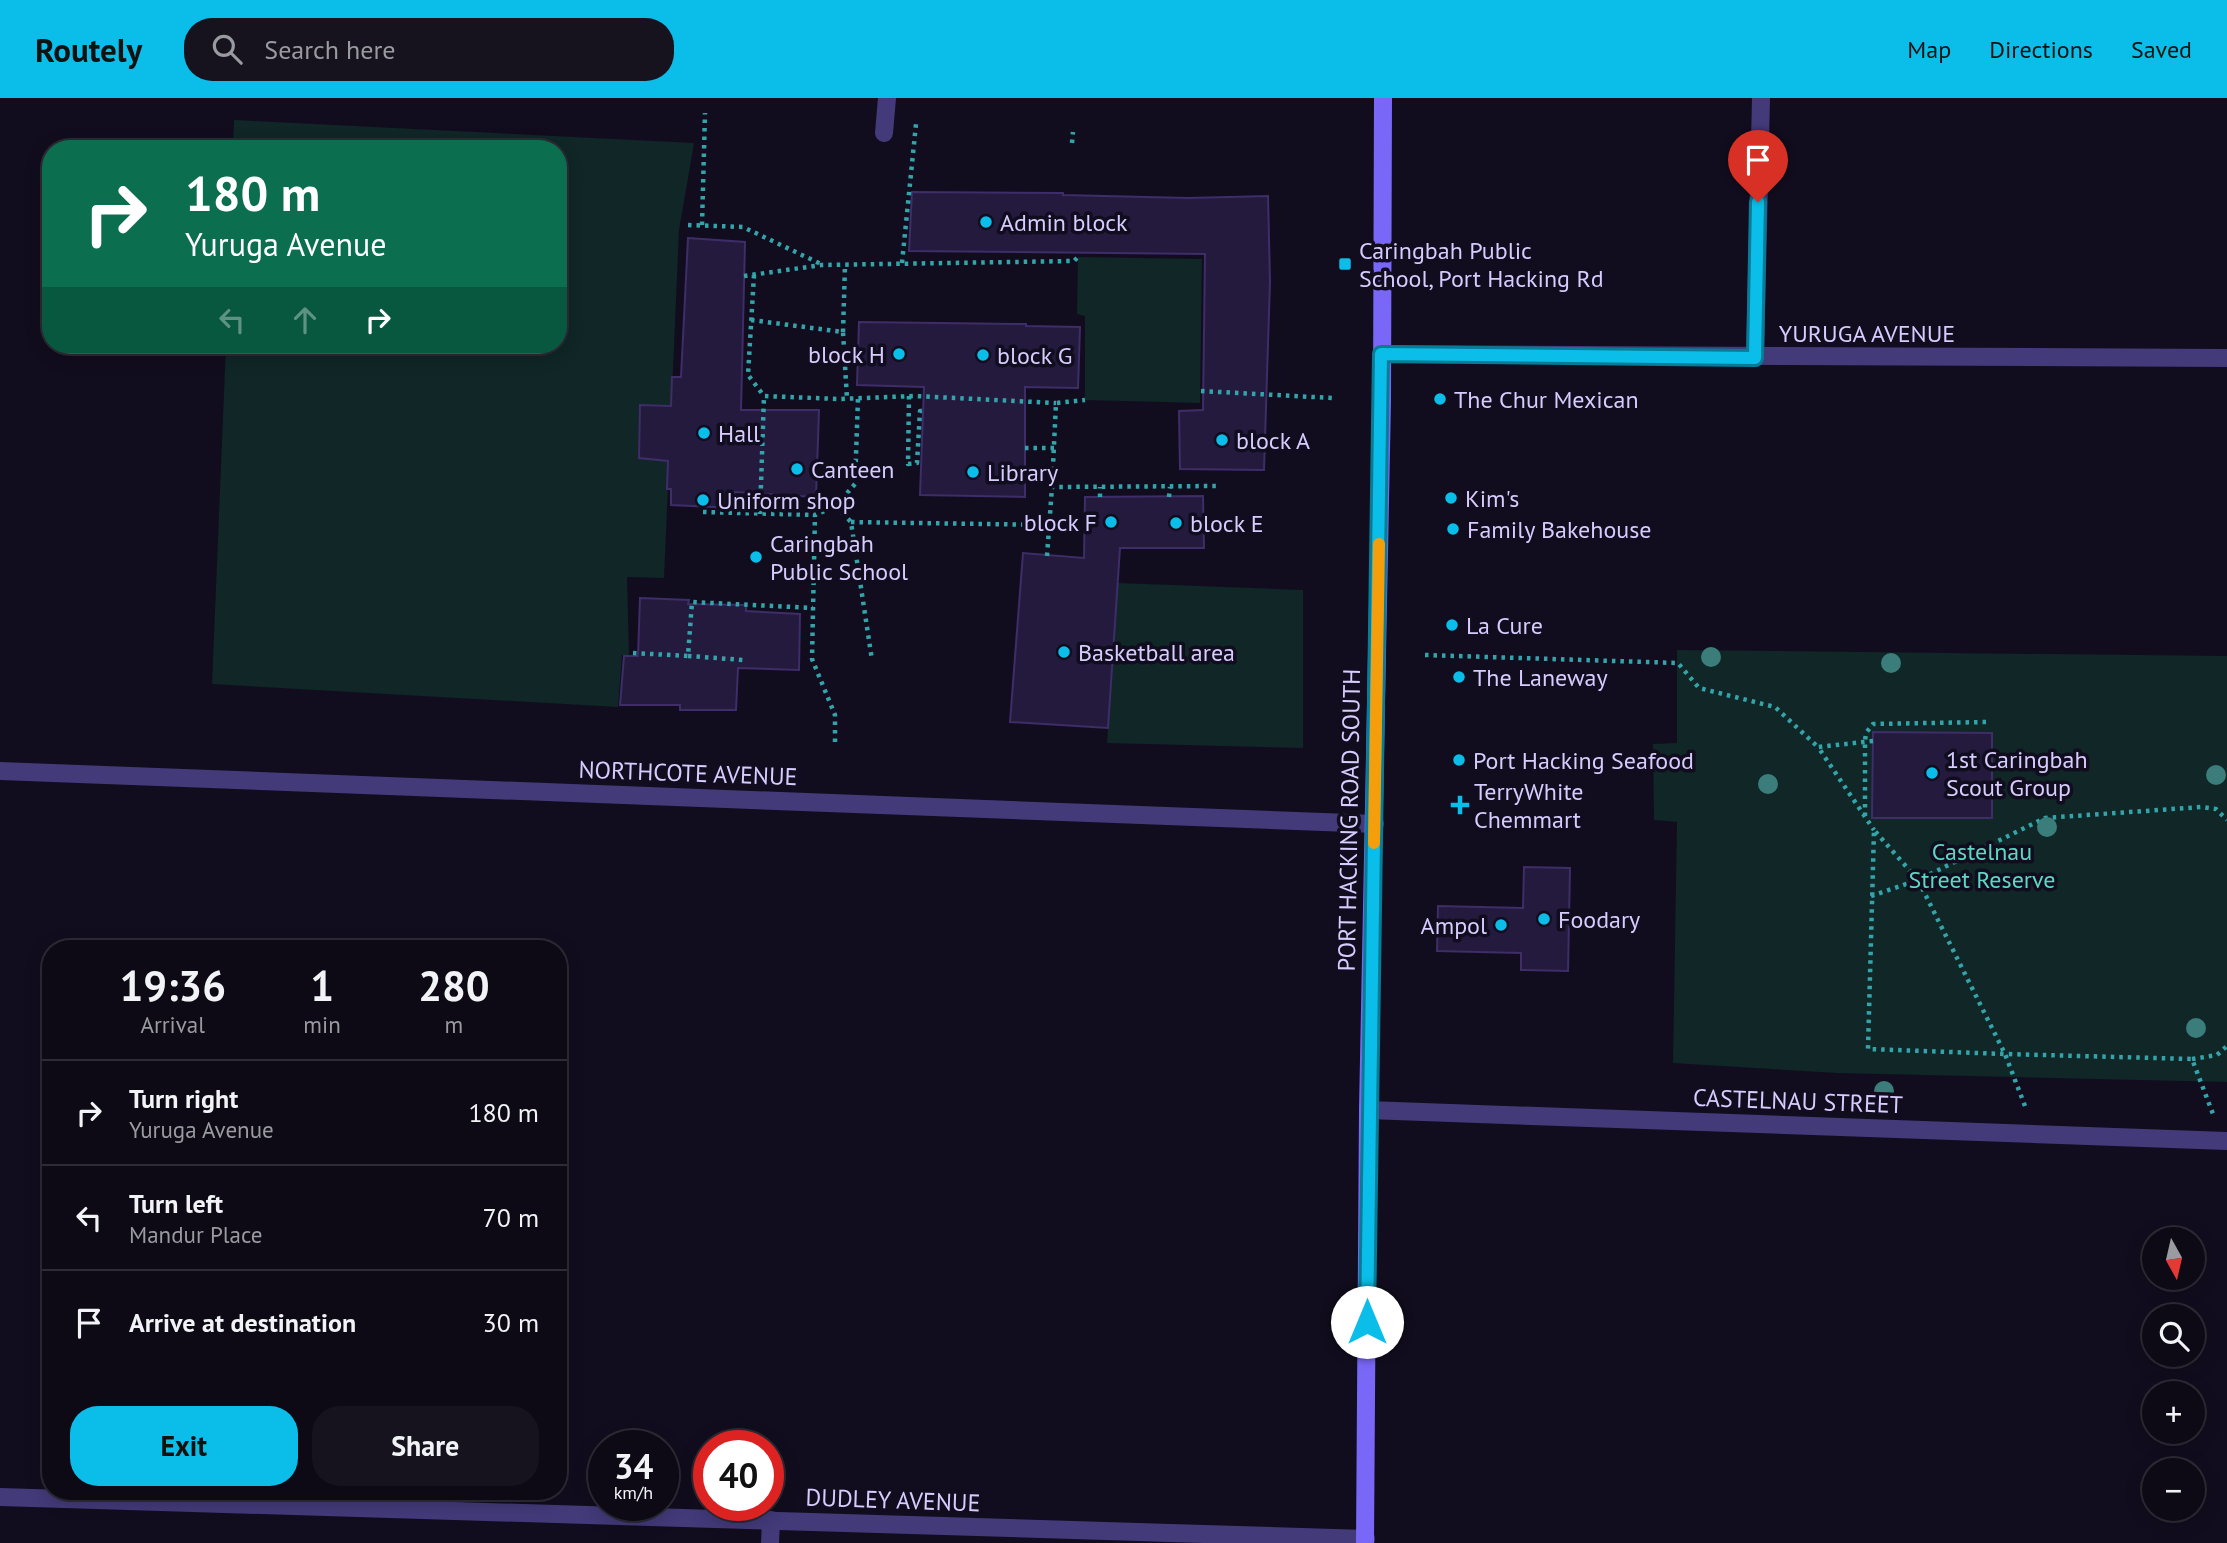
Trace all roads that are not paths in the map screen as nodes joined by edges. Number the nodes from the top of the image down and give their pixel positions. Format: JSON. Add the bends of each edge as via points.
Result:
{"nodes":[{"id":1,"x":887,"y":98,"type":"edge"},
{"id":2,"x":1383,"y":98,"type":"edge"},
{"id":3,"x":1761,"y":98,"type":"edge"},
{"id":4,"x":884,"y":133,"type":"dead end"},
{"id":5,"x":1381,"y":354,"type":"junction"},
{"id":6,"x":1755,"y":358,"type":"junction"},
{"id":7,"x":2227,"y":358,"type":"edge"},
{"id":8,"x":0,"y":771,"type":"edge"},
{"id":9,"x":1375,"y":824,"type":"junction"},
{"id":10,"x":1368,"y":1110,"type":"junction"},
{"id":11,"x":2225,"y":1141,"type":"edge"},
{"id":12,"x":0,"y":1497,"type":"edge"},
{"id":13,"x":42,"y":1498,"type":"edge"},
{"id":14,"x":101,"y":1500,"type":"edge"},
{"id":15,"x":693,"y":1518,"type":"edge"},
{"id":16,"x":784,"y":1520,"type":"edge"},
{"id":17,"x":771,"y":1521,"type":"edge"},
{"id":18,"x":1366,"y":1541,"type":"edge"},
{"id":19,"x":770,"y":1543,"type":"edge"}],
"edges":[{"from":1,"to":4,"type":"street"},
{"from":2,"to":5,"type":"street","name":"PORT HACKING ROAD SOUTH"},
{"from":3,"to":6,"type":"street"},
{"from":5,"to":6,"type":"street","name":"YURUGA AVENUE"},
{"from":5,"to":9,"type":"street","name":"PORT HACKING ROAD SOUTH"},
{"from":6,"to":7,"type":"street","name":"YURUGA AVENUE"},
{"from":8,"to":9,"type":"street","name":"NORTHCOTE AVENUE"},
{"from":9,"to":10,"type":"street","name":"PORT HACKING ROAD SOUTH"},
{"from":10,"to":11,"type":"street","name":"CASTELNAU STREET"},
{"from":10,"to":18,"type":"street","name":"PORT HACKING ROAD SOUTH"},
{"from":12,"to":13,"type":"street","name":"DUDLEY AVENUE"},
{"from":14,"to":15,"type":"street","name":"DUDLEY AVENUE"},
{"from":16,"to":18,"type":"street","name":"DUDLEY AVENUE"},
{"from":17,"to":19,"type":"street"}]}
